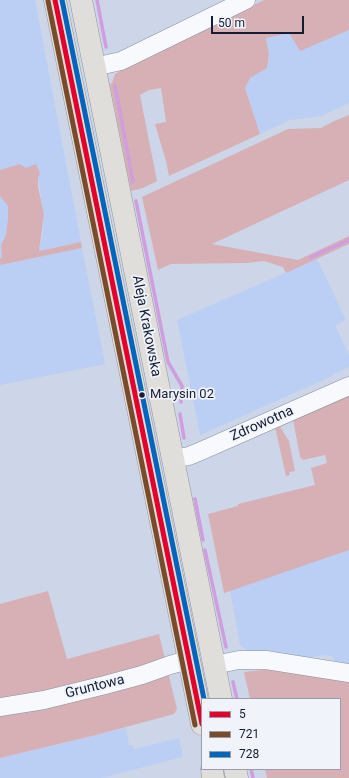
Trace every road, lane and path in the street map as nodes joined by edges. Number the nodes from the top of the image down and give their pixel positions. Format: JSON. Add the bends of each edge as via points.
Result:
{"nodes":[{"id":1,"x":55,"y":0,"type":"edge"},
{"id":2,"x":81,"y":0,"type":"edge"},
{"id":3,"x":246,"y":0,"type":"edge"},
{"id":4,"x":94,"y":68,"type":"junction"},
{"id":5,"x":349,"y":386,"type":"edge"},
{"id":6,"x":173,"y":459,"type":"junction"},
{"id":7,"x":188,"y":660,"type":"junction"},
{"id":8,"x":214,"y":665,"type":"junction"},
{"id":9,"x":349,"y":673,"type":"edge"},
{"id":10,"x":221,"y":698,"type":"edge"},
{"id":11,"x":0,"y":707,"type":"edge"},
{"id":12,"x":201,"y":719,"type":"edge"}],
"edges":[{"from":1,"to":7,"type":"main road","name":"Aleja Krakowska"},
{"from":2,"to":4,"type":"main road","name":"Aleja Krakowska"},
{"from":3,"to":4,"type":"street","via":[[121,61]]},
{"from":4,"to":6,"type":"main road","name":"Aleja Krakowska"},
{"from":5,"to":6,"type":"street","name":"Zdrowotna","via":[[190,456]]},
{"from":6,"to":8,"type":"main road","name":"Aleja Krakowska"},
{"from":7,"to":11,"type":"street","name":"Gruntowa","via":[[97,687],[44,700]]},
{"from":7,"to":12,"type":"main road","name":"Aleja Krakowska"},
{"from":8,"to":9,"type":"street","via":[[239,660],[266,660]]},
{"from":8,"to":10,"type":"main road","name":"Aleja Krakowska"}]}
